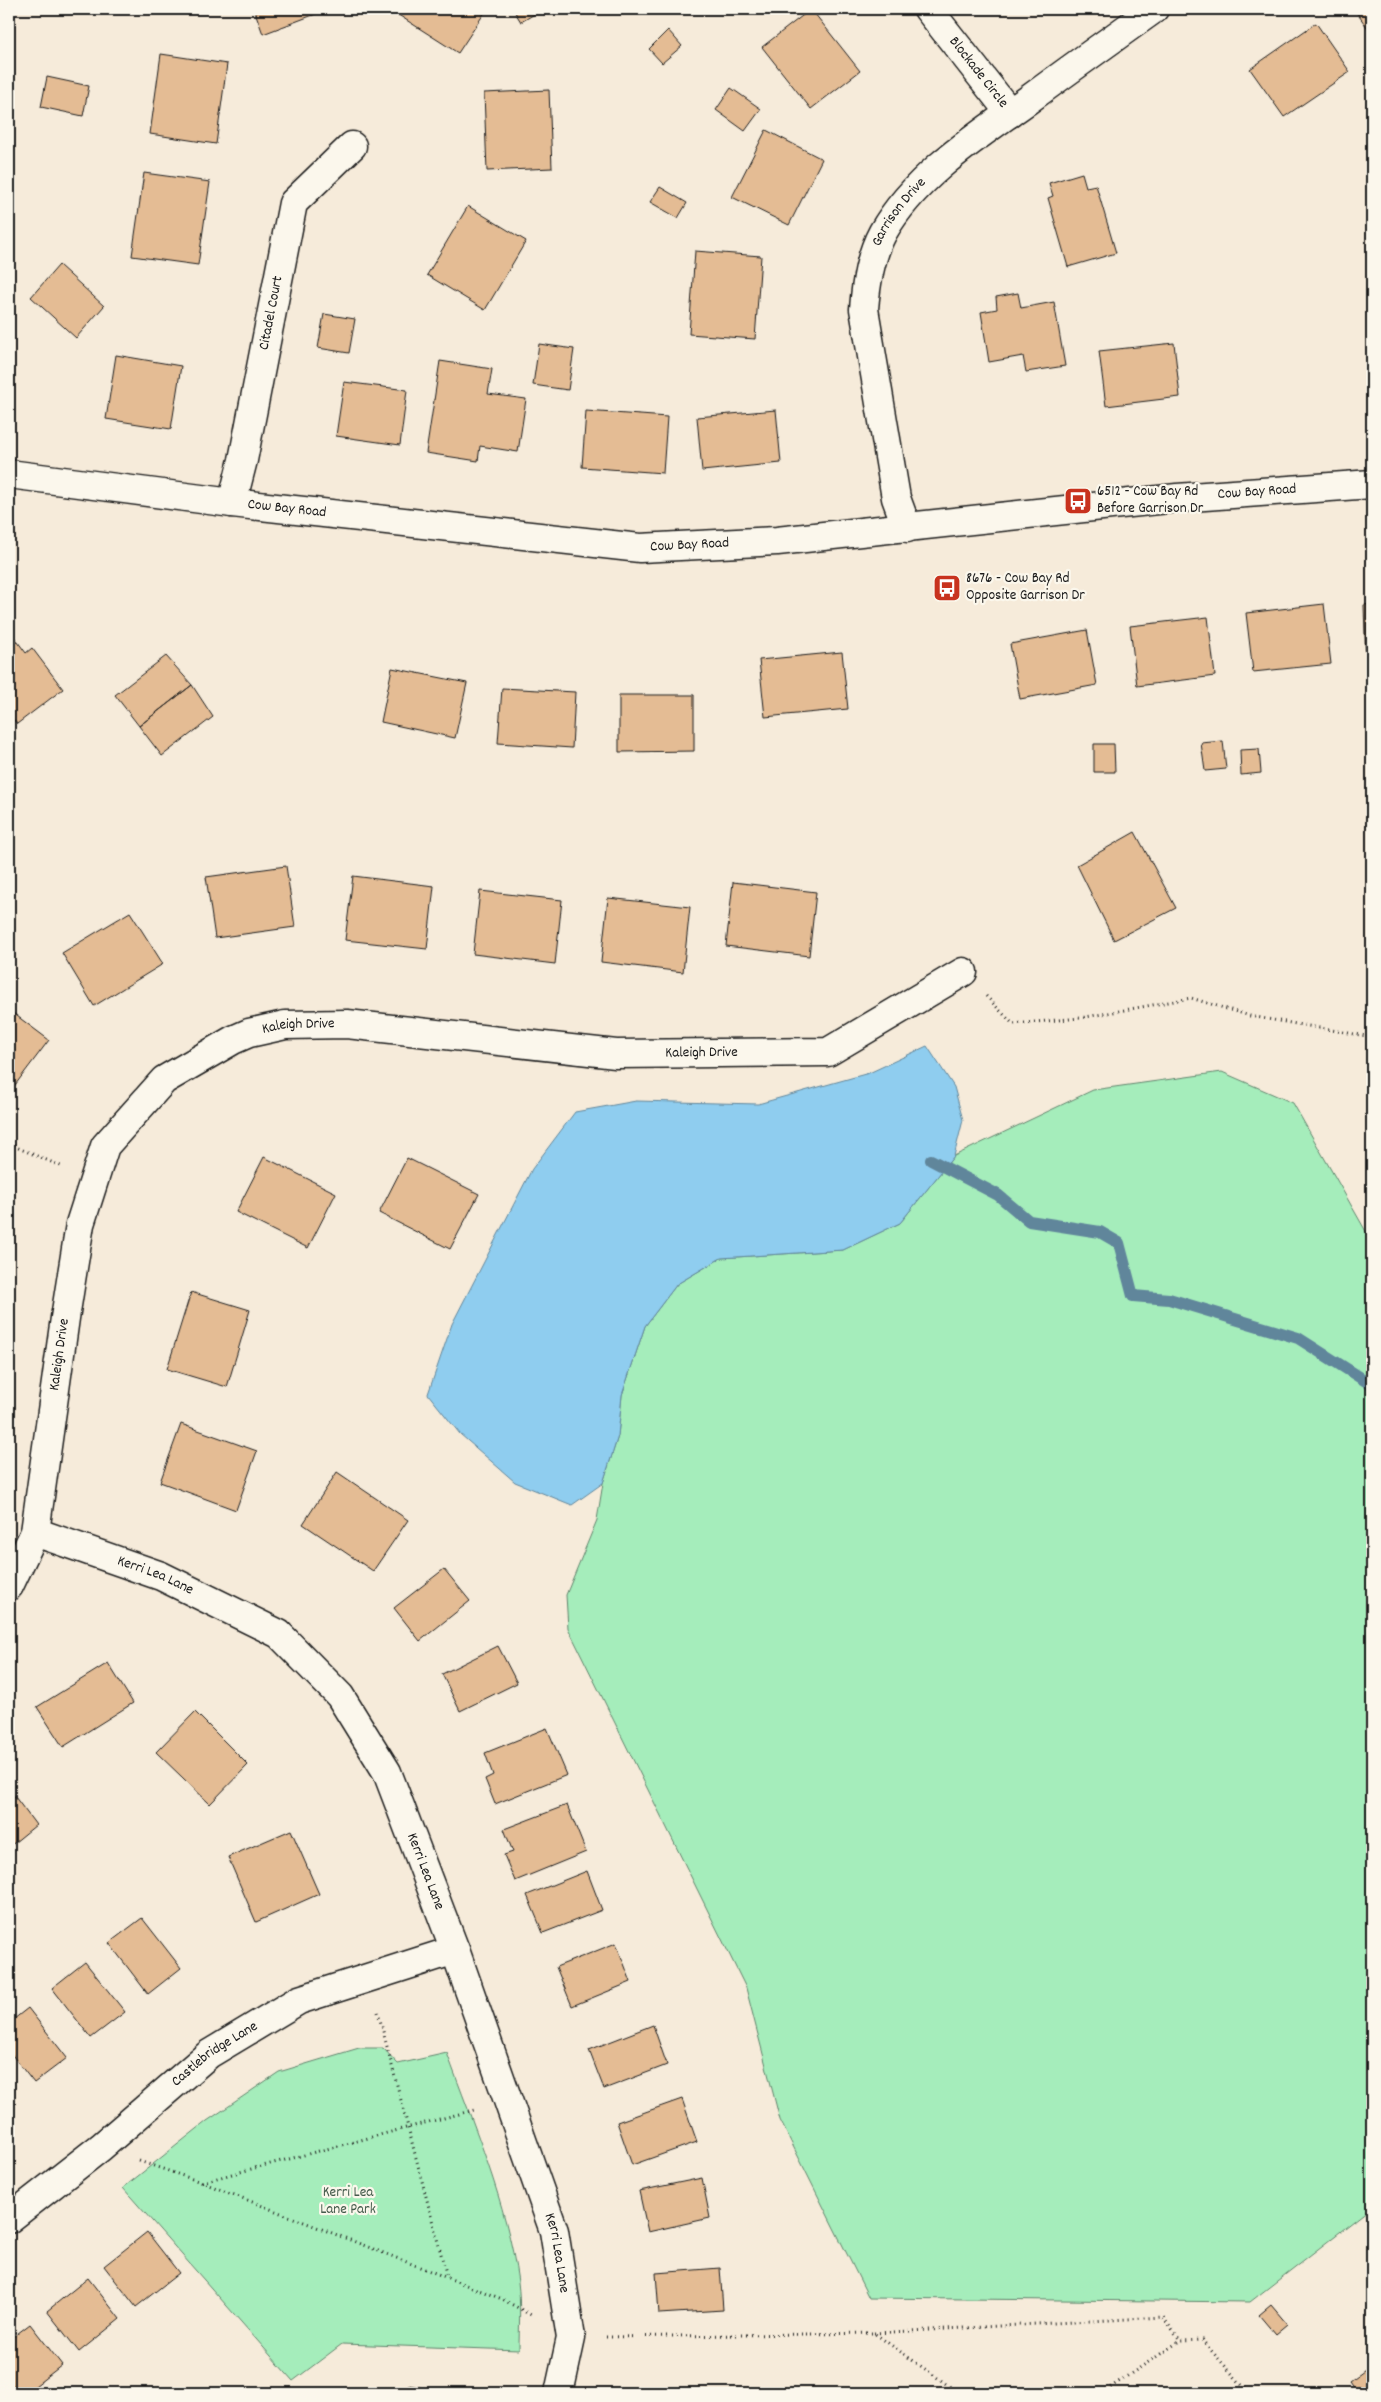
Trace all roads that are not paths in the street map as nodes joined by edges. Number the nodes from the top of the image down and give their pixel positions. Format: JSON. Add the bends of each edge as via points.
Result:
{"nodes":[{"id":1,"x":928,"y":9,"type":"edge"},
{"id":2,"x":1154,"y":9,"type":"edge"},
{"id":3,"x":1010,"y":113,"type":"junction"},
{"id":4,"x":352,"y":146,"type":"dead end"},
{"id":5,"x":9,"y":474,"type":"edge"},
{"id":6,"x":1372,"y":484,"type":"edge"},
{"id":7,"x":232,"y":503,"type":"junction"},
{"id":8,"x":907,"y":528,"type":"junction"},
{"id":9,"x":963,"y":972,"type":"road end"},
{"id":10,"x":35,"y":1532,"type":"junction"},
{"id":11,"x":9,"y":1586,"type":"edge"},
{"id":12,"x":455,"y":1950,"type":"junction"},
{"id":13,"x":9,"y":2219,"type":"edge"},
{"id":14,"x":559,"y":2393,"type":"edge"}],
"edges":[{"from":1,"to":3,"type":"street","name":"Blockade Circle"},
{"from":2,"to":3,"type":"street","name":"Garrison Drive"},
{"from":3,"to":8,"type":"street","name":"Garrison Drive","via":[[948,159],[899,208],[882,234],[872,258],[864,309],[896,498]]},
{"from":4,"to":7,"type":"street","name":"Citadel Court","via":[[293,203]]},
{"from":5,"to":7,"type":"street","name":"Cow Bay Road"},
{"from":6,"to":8,"type":"street","name":"Cow Bay Road","via":[[1177,498]]},
{"from":7,"to":8,"type":"street","name":"Cow Bay Road","via":[[640,548],[777,541]]},
{"from":9,"to":10,"type":"street","name":"Kaleigh Drive","via":[[828,1052],[616,1054],[347,1024],[285,1025],[249,1033],[164,1080],[106,1146],[79,1234],[64,1318]]},
{"from":10,"to":11,"type":"street","name":"Kaleigh Drive"},
{"from":10,"to":12,"type":"street","name":"Kerri Lea Lane","via":[[161,1576],[279,1634],[340,1696],[387,1772]]},
{"from":12,"to":13,"type":"street","name":"Castlebridge Lane","via":[[299,2000],[209,2054],[101,2148]]},
{"from":12,"to":14,"type":"street","name":"Kerri Lea Lane","via":[[554,2232],[571,2338]]}]}
